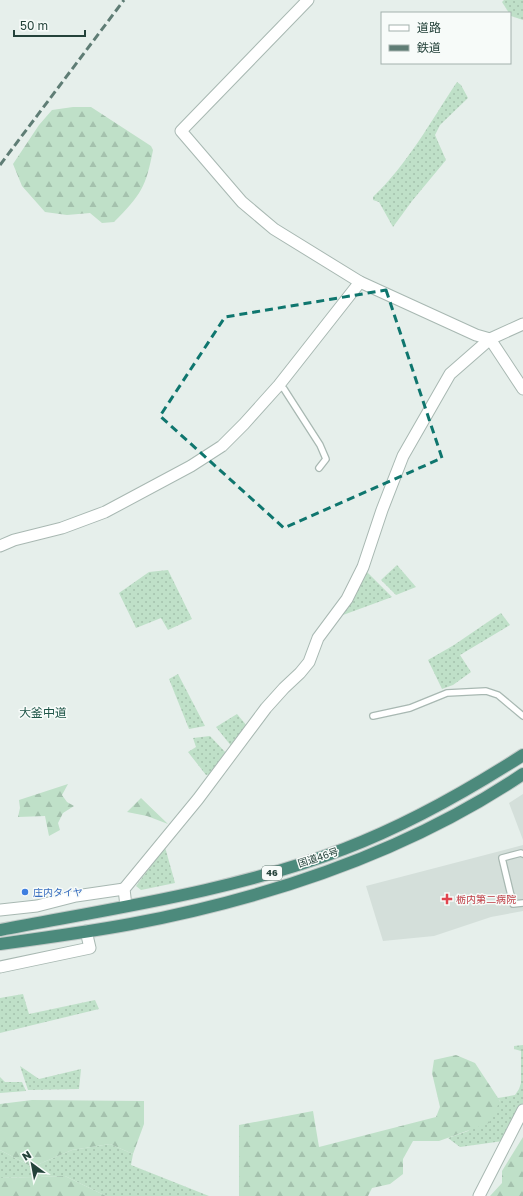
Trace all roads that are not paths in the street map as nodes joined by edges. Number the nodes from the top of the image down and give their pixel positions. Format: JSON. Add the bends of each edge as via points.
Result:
{"nodes":[{"id":1,"x":308,"y":0,"type":"edge"},
{"id":2,"x":360,"y":282,"type":"junction"},
{"id":3,"x":523,"y":324,"type":"edge"},
{"id":4,"x":490,"y":339,"type":"junction"},
{"id":5,"x":279,"y":385,"type":"junction"},
{"id":6,"x":523,"y":389,"type":"edge"},
{"id":7,"x":319,"y":468,"type":"dead end"},
{"id":8,"x":0,"y":546,"type":"edge"},
{"id":9,"x":373,"y":716,"type":"dead end"},
{"id":10,"x":523,"y":716,"type":"edge"},
{"id":11,"x":523,"y":755,"type":"edge"},
{"id":12,"x":523,"y":774,"type":"edge"},
{"id":13,"x":523,"y":854,"type":"edge"},
{"id":14,"x":124,"y":888,"type":"junction"},
{"id":15,"x":523,"y":903,"type":"edge"},
{"id":16,"x":126,"y":906,"type":"junction"},
{"id":17,"x":0,"y":910,"type":"edge"},
{"id":18,"x":0,"y":930,"type":"edge"},
{"id":19,"x":86,"y":931,"type":"junction"},
{"id":20,"x":0,"y":944,"type":"edge"},
{"id":21,"x":0,"y":967,"type":"edge"},
{"id":22,"x":523,"y":1110,"type":"edge"},
{"id":23,"x":479,"y":1196,"type":"edge"}],
"edges":[{"from":1,"to":2,"type":"street","via":[[181,131],[242,202],[274,229]]},
{"from":2,"to":4,"type":"street"},
{"from":2,"to":5,"type":"street"},
{"from":3,"to":4,"type":"street"},
{"from":4,"to":6,"type":"street"},
{"from":4,"to":14,"type":"street","via":[[450,374],[403,456],[363,567],[347,599],[318,638],[309,662],[266,708],[198,799]]},
{"from":5,"to":7,"type":"lane","via":[[320,445],[326,459]]},
{"from":5,"to":8,"type":"street","via":[[222,446],[191,466],[105,512]]},
{"from":9,"to":10,"type":"lane","via":[[410,708],[447,693],[486,691],[498,694]]},
{"from":11,"to":16,"type":"highway","name":"国道46号","number":"46","via":[[424,813],[344,849],[216,888]]},
{"from":12,"to":19,"type":"highway","name":"国道46号","number":"46","via":[[430,826],[350,864],[214,905],[132,924]]},
{"from":13,"to":15,"type":"lane","via":[[502,858],[513,904]]},
{"from":14,"to":16,"type":"street"},
{"from":14,"to":17,"type":"street","via":[[37,906]]},
{"from":16,"to":18,"type":"highway","name":"国道46号","number":"46"},
{"from":19,"to":20,"type":"highway","name":"国道46号","number":"46"},
{"from":19,"to":21,"type":"street","via":[[90,948]]},
{"from":22,"to":23,"type":"street"}]}
